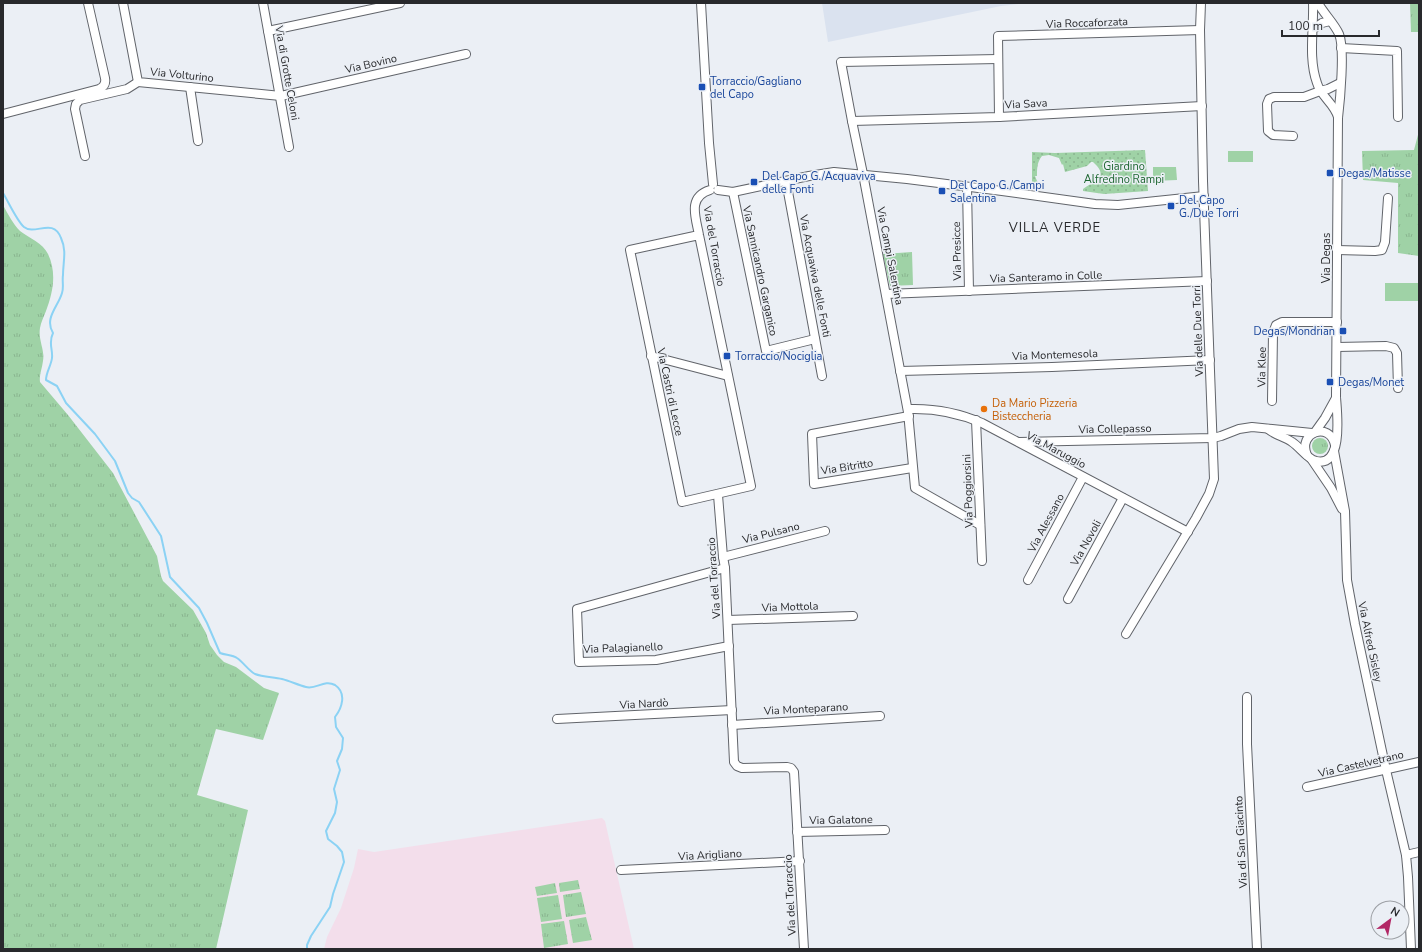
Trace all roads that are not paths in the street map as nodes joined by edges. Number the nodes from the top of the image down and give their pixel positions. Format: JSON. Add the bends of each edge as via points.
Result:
{"nodes":[{"id":1,"x":88,"y":3,"type":"edge"},
{"id":2,"x":123,"y":3,"type":"edge"},
{"id":3,"x":263,"y":3,"type":"edge"},
{"id":4,"x":400,"y":3,"type":"edge"},
{"id":5,"x":701,"y":3,"type":"edge"},
{"id":6,"x":1201,"y":3,"type":"edge"},
{"id":7,"x":1313,"y":3,"type":"edge"},
{"id":8,"x":1318,"y":3,"type":"edge"},
{"id":9,"x":1330,"y":21,"type":"junction"},
{"id":10,"x":1313,"y":29,"type":"junction"},
{"id":11,"x":1200,"y":30,"type":"junction"},
{"id":12,"x":268,"y":31,"type":"junction"},
{"id":13,"x":1341,"y":48,"type":"junction"},
{"id":14,"x":466,"y":54,"type":"dead end"},
{"id":15,"x":998,"y":59,"type":"junction"},
{"id":16,"x":138,"y":82,"type":"junction"},
{"id":17,"x":1340,"y":82,"type":"junction"},
{"id":18,"x":190,"y":87,"type":"junction"},
{"id":19,"x":1320,"y":91,"type":"junction"},
{"id":20,"x":281,"y":96,"type":"junction"},
{"id":21,"x":1202,"y":106,"type":"junction"},
{"id":22,"x":3,"y":114,"type":"edge"},
{"id":23,"x":999,"y":117,"type":"junction"},
{"id":24,"x":1398,"y":117,"type":"dead end"},
{"id":25,"x":1338,"y":118,"type":"junction"},
{"id":26,"x":852,"y":121,"type":"junction"},
{"id":27,"x":1293,"y":136,"type":"dead end"},
{"id":28,"x":198,"y":141,"type":"dead end"},
{"id":29,"x":289,"y":147,"type":"dead end"},
{"id":30,"x":85,"y":156,"type":"dead end"},
{"id":31,"x":864,"y":174,"type":"junction"},
{"id":32,"x":786,"y":181,"type":"junction"},
{"id":33,"x":967,"y":187,"type":"junction"},
{"id":34,"x":714,"y":188,"type":"junction"},
{"id":35,"x":733,"y":192,"type":"junction"},
{"id":36,"x":1204,"y":196,"type":"junction"},
{"id":37,"x":1388,"y":198,"type":"dead end"},
{"id":38,"x":699,"y":235,"type":"junction"},
{"id":39,"x":1337,"y":250,"type":"junction"},
{"id":40,"x":1207,"y":281,"type":"junction"},
{"id":41,"x":969,"y":291,"type":"junction"},
{"id":42,"x":886,"y":294,"type":"junction"},
{"id":43,"x":1337,"y":322,"type":"junction"},
{"id":44,"x":815,"y":339,"type":"junction"},
{"id":45,"x":1336,"y":346,"type":"junction"},
{"id":46,"x":651,"y":356,"type":"junction"},
{"id":47,"x":1210,"y":360,"type":"junction"},
{"id":48,"x":900,"y":371,"type":"junction"},
{"id":49,"x":728,"y":376,"type":"junction"},
{"id":50,"x":822,"y":376,"type":"dead end"},
{"id":51,"x":1398,"y":388,"type":"dead end"},
{"id":52,"x":1336,"y":397,"type":"junction"},
{"id":53,"x":1272,"y":401,"type":"dead end"},
{"id":54,"x":908,"y":412,"type":"junction"},
{"id":55,"x":976,"y":420,"type":"junction"},
{"id":56,"x":1268,"y":429,"type":"junction"},
{"id":57,"x":1314,"y":433,"type":"junction"},
{"id":58,"x":1213,"y":438,"type":"junction"},
{"id":59,"x":1018,"y":442,"type":"junction"},
{"id":60,"x":1335,"y":448,"type":"junction"},
{"id":61,"x":1310,"y":458,"type":"junction"},
{"id":62,"x":912,"y":468,"type":"junction"},
{"id":63,"x":1083,"y":477,"type":"junction"},
{"id":64,"x":718,"y":495,"type":"junction"},
{"id":65,"x":1123,"y":498,"type":"junction"},
{"id":66,"x":1346,"y":517,"type":"junction"},
{"id":67,"x":980,"y":525,"type":"junction"},
{"id":68,"x":825,"y":531,"type":"dead end"},
{"id":69,"x":1188,"y":532,"type":"junction"},
{"id":70,"x":723,"y":557,"type":"junction"},
{"id":71,"x":982,"y":561,"type":"dead end"},
{"id":72,"x":725,"y":568,"type":"junction"},
{"id":73,"x":1028,"y":580,"type":"dead end"},
{"id":74,"x":1068,"y":599,"type":"dead end"},
{"id":75,"x":853,"y":616,"type":"dead end"},
{"id":76,"x":728,"y":620,"type":"junction"},
{"id":77,"x":1126,"y":634,"type":"dead end"},
{"id":78,"x":729,"y":646,"type":"junction"},
{"id":79,"x":1247,"y":697,"type":"dead end"},
{"id":80,"x":732,"y":710,"type":"junction"},
{"id":81,"x":880,"y":716,"type":"dead end"},
{"id":82,"x":557,"y":719,"type":"dead end"},
{"id":83,"x":732,"y":725,"type":"junction"},
{"id":84,"x":1419,"y":762,"type":"edge"},
{"id":85,"x":1386,"y":770,"type":"junction"},
{"id":86,"x":1307,"y":787,"type":"dead end"},
{"id":87,"x":885,"y":830,"type":"dead end"},
{"id":88,"x":798,"y":832,"type":"junction"},
{"id":89,"x":1419,"y":852,"type":"edge"},
{"id":90,"x":1406,"y":855,"type":"junction"},
{"id":91,"x":800,"y":861,"type":"junction"},
{"id":92,"x":621,"y":870,"type":"dead end"},
{"id":93,"x":804,"y":949,"type":"edge"},
{"id":94,"x":1257,"y":949,"type":"edge"},
{"id":95,"x":1411,"y":949,"type":"edge"}],
"edges":[{"from":1,"to":22,"type":"street","via":[[105,78],[103,87]]},
{"from":2,"to":16,"type":"street","name":"Via Volturino"},
{"from":3,"to":12,"type":"street","name":"Via di Grotte Celoni"},
{"from":4,"to":12,"type":"street"},
{"from":5,"to":34,"type":"street"},
{"from":6,"to":11,"type":"street","name":"Via delle Due Torri"},
{"from":7,"to":10,"type":"street","name":"Via Degas"},
{"from":8,"to":9,"type":"street","name":"Via Degas"},
{"from":9,"to":10,"type":"street"},
{"from":9,"to":13,"type":"street","name":"Via Degas","via":[[1339,33]]},
{"from":10,"to":19,"type":"street","name":"Via Degas","via":[[1313,65]]},
{"from":11,"to":15,"type":"street","name":"Via Roccaforzata","via":[[998,36]]},
{"from":11,"to":21,"type":"street","name":"Via delle Due Torri"},
{"from":12,"to":20,"type":"street","name":"Via di Grotte Celoni"},
{"from":13,"to":17,"type":"street","name":"Via Degas"},
{"from":13,"to":24,"type":"street","via":[[1397,51]]},
{"from":14,"to":20,"type":"street","name":"Via Bovino"},
{"from":15,"to":23,"type":"street"},
{"from":15,"to":26,"type":"street","name":"Via Campi Salentina","via":[[841,62]]},
{"from":16,"to":18,"type":"street","name":"Via Volturino"},
{"from":16,"to":30,"type":"street","via":[[127,90],[80,100],[77,103],[75,110]]},
{"from":17,"to":19,"type":"street"},
{"from":17,"to":25,"type":"street","name":"Via Degas"},
{"from":18,"to":20,"type":"street","name":"Via Volturino"},
{"from":18,"to":28,"type":"street"},
{"from":19,"to":25,"type":"street","name":"Via Degas","via":[[1332,105]]},
{"from":19,"to":27,"type":"street","via":[[1304,97],[1274,97],[1268,101],[1268,131],[1275,135]]},
{"from":20,"to":29,"type":"street","name":"Via di Grotte Celoni"},
{"from":21,"to":23,"type":"street","name":"Via Sava"},
{"from":21,"to":36,"type":"street","name":"Via delle Due Torri"},
{"from":23,"to":26,"type":"street","name":"Via Sava"},
{"from":25,"to":39,"type":"street","name":"Via Degas"},
{"from":26,"to":31,"type":"street","name":"Via Campi Salentina"},
{"from":31,"to":32,"type":"street","via":[[834,172]]},
{"from":31,"to":33,"type":"street"},
{"from":31,"to":42,"type":"street","name":"Via Campi Salentina"},
{"from":32,"to":35,"type":"street"},
{"from":32,"to":44,"type":"street","name":"Via Acquaviva delle Fonti"},
{"from":33,"to":36,"type":"street","via":[[1118,205]]},
{"from":33,"to":41,"type":"street","name":"Via Presicce"},
{"from":34,"to":35,"type":"street"},
{"from":34,"to":38,"type":"street","name":"Via del Torraccio","via":[[702,194],[694,206]]},
{"from":35,"to":44,"type":"street","name":"Via Sannicandro Garganico","via":[[766,351]]},
{"from":36,"to":40,"type":"street","name":"Via delle Due Torri"},
{"from":37,"to":39,"type":"street","via":[[1385,242],[1382,250]]},
{"from":38,"to":46,"type":"street","name":"Via Castri di Lecce","via":[[630,250]]},
{"from":38,"to":49,"type":"street","name":"Via del Torraccio"},
{"from":39,"to":43,"type":"street","name":"Via Degas"},
{"from":40,"to":41,"type":"street","name":"Via Santeramo in Colle"},
{"from":40,"to":47,"type":"street","name":"Via delle Due Torri"},
{"from":41,"to":42,"type":"street","name":"Via Santeramo in Colle"},
{"from":42,"to":48,"type":"street","name":"Via Campi Salentina"},
{"from":43,"to":45,"type":"street","name":"Via Degas"},
{"from":43,"to":53,"type":"street","name":"Via Klee","via":[[1282,322],[1276,325],[1273,333]]},
{"from":44,"to":50,"type":"street","name":"Via Acquaviva delle Fonti"},
{"from":45,"to":51,"type":"street","via":[[1394,348],[1397,353]]},
{"from":45,"to":52,"type":"street","name":"Via Degas"},
{"from":46,"to":49,"type":"street"},
{"from":46,"to":64,"type":"street","name":"Via Castri di Lecce","via":[[682,502]]},
{"from":47,"to":48,"type":"street","name":"Via Montemesola"},
{"from":47,"to":58,"type":"street","name":"Via delle Due Torri"},
{"from":48,"to":54,"type":"street","name":"Via Campi Salentina"},
{"from":49,"to":64,"type":"street","name":"Via del Torraccio","via":[[751,486]]},
{"from":52,"to":57,"type":"street","name":"Via Degas"},
{"from":52,"to":60,"type":"street","name":"Via Degas"},
{"from":54,"to":55,"type":"street","name":"Via Maruggio","via":[[940,410]]},
{"from":54,"to":62,"type":"street","name":"Via Campi Salentina"},
{"from":54,"to":62,"type":"street","name":"Via Bitritto","via":[[812,434],[814,484]]},
{"from":55,"to":59,"type":"street","name":"Via Maruggio"},
{"from":55,"to":67,"type":"street","name":"Via Poggiorsini"},
{"from":56,"to":57,"type":"street"},
{"from":56,"to":58,"type":"street","via":[[1247,427]]},
{"from":56,"to":61,"type":"street","via":[[1292,442]]},
{"from":57,"to":60,"type":"street","via":[[1322,432],[1328,435],[1333,440]]},
{"from":57,"to":61,"type":"street","via":[[1305,444],[1305,450]]},
{"from":58,"to":59,"type":"street","name":"Via Collepasso"},
{"from":58,"to":69,"type":"street","name":"Via delle Due Torri","via":[[1213,484]]},
{"from":59,"to":63,"type":"street","name":"Via Maruggio"},
{"from":60,"to":61,"type":"street","via":[[1327,460],[1320,462]]},
{"from":60,"to":66,"type":"street","name":"Via Alfred Sisley"},
{"from":61,"to":66,"type":"street","via":[[1331,488]]},
{"from":62,"to":67,"type":"street","name":"Via Campi Salentina","via":[[915,488]]},
{"from":63,"to":65,"type":"street","name":"Via Maruggio"},
{"from":63,"to":73,"type":"street","name":"Via Alessano"},
{"from":64,"to":70,"type":"street","name":"Via del Torraccio"},
{"from":65,"to":69,"type":"street","name":"Via Maruggio"},
{"from":65,"to":74,"type":"street","name":"Via Novoli"},
{"from":66,"to":85,"type":"street","name":"Via Alfred Sisley","via":[[1347,580]]},
{"from":67,"to":71,"type":"street","name":"Via Poggiorsini"},
{"from":68,"to":70,"type":"street","name":"Via Pulsano"},
{"from":69,"to":77,"type":"street","name":"Via delle Due Torri"},
{"from":70,"to":72,"type":"street","name":"Via del Torraccio"},
{"from":72,"to":76,"type":"street","name":"Via del Torraccio"},
{"from":72,"to":78,"type":"street","name":"Via Palagianello","via":[[577,608],[579,662],[656,660]]},
{"from":75,"to":76,"type":"street","name":"Via Mottola"},
{"from":76,"to":78,"type":"street","name":"Via del Torraccio"},
{"from":78,"to":80,"type":"street","name":"Via del Torraccio"},
{"from":79,"to":94,"type":"street","name":"Via di San Giacinto"},
{"from":80,"to":82,"type":"street","name":"Via Nardò"},
{"from":80,"to":83,"type":"street","name":"Via del Torraccio"},
{"from":81,"to":83,"type":"street","name":"Via Monteparano"},
{"from":83,"to":88,"type":"street","name":"Via del Torraccio","via":[[734,762],[737,766],[787,767],[794,772]]},
{"from":84,"to":85,"type":"street","name":"Via Castelvetrano"},
{"from":85,"to":86,"type":"street","name":"Via Castelvetrano"},
{"from":85,"to":90,"type":"street","name":"Via Alfred Sisley"},
{"from":87,"to":88,"type":"street","name":"Via Galatone"},
{"from":88,"to":91,"type":"street","name":"Via del Torraccio"},
{"from":89,"to":90,"type":"street"},
{"from":90,"to":95,"type":"street","name":"Via Alfred Sisley"},
{"from":91,"to":92,"type":"street","name":"Via Arigliano"},
{"from":91,"to":93,"type":"street","name":"Via del Torraccio"}]}
